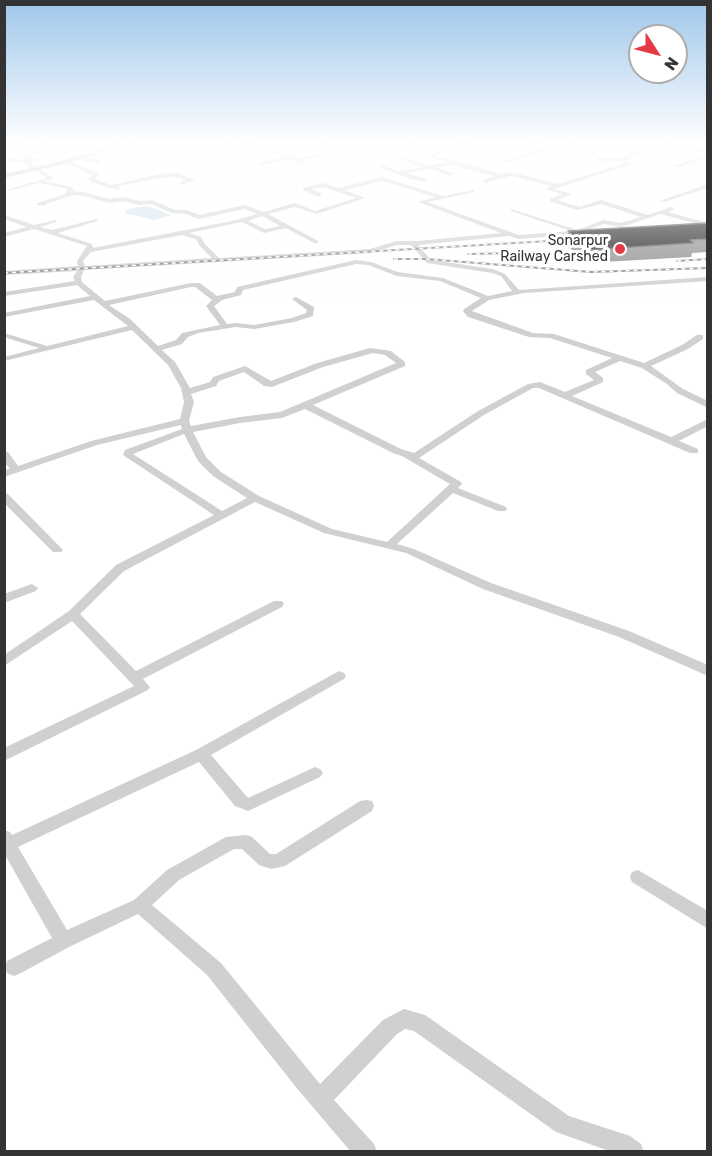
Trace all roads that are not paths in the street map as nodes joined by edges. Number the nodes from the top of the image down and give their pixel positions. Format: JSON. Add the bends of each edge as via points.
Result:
{"nodes":[{"id":1,"x":63,"y":196,"type":"edge"},
{"id":2,"x":91,"y":196,"type":"edge"},
{"id":3,"x":356,"y":196,"type":"edge"},
{"id":4,"x":369,"y":196,"type":"edge"},
{"id":5,"x":438,"y":196,"type":"edge"},
{"id":6,"x":447,"y":196,"type":"edge"},
{"id":7,"x":565,"y":196,"type":"edge"},
{"id":8,"x":677,"y":196,"type":"edge"},
{"id":9,"x":442,"y":197,"type":"junction"},
{"id":10,"x":362,"y":198,"type":"junction"},
{"id":11,"x":662,"y":201,"type":"dead end"},
{"id":12,"x":45,"y":205,"type":"dead end"},
{"id":13,"x":671,"y":209,"type":"dead end"},
{"id":14,"x":513,"y":210,"type":"dead end"},
{"id":15,"x":661,"y":212,"type":"junction"},
{"id":16,"x":263,"y":214,"type":"junction"},
{"id":17,"x":646,"y":216,"type":"junction"},
{"id":18,"x":4,"y":217,"type":"edge"},
{"id":19,"x":95,"y":220,"type":"dead end"},
{"id":20,"x":242,"y":220,"type":"junction"},
{"id":21,"x":708,"y":225,"type":"edge"},
{"id":22,"x":54,"y":226,"type":"junction"},
{"id":23,"x":288,"y":226,"type":"junction"},
{"id":24,"x":36,"y":227,"type":"junction"},
{"id":25,"x":575,"y":231,"type":"junction"},
{"id":26,"x":183,"y":232,"type":"junction"},
{"id":27,"x":394,"y":234,"type":"dead end"},
{"id":28,"x":509,"y":234,"type":"junction"},
{"id":29,"x":4,"y":236,"type":"edge"},
{"id":30,"x":316,"y":242,"type":"dead end"},
{"id":31,"x":411,"y":243,"type":"junction"},
{"id":32,"x":88,"y":251,"type":"junction"},
{"id":33,"x":217,"y":260,"type":"junction"},
{"id":34,"x":82,"y":268,"type":"junction"},
{"id":35,"x":4,"y":273,"type":"edge"},
{"id":36,"x":708,"y":279,"type":"edge"},
{"id":37,"x":80,"y":283,"type":"junction"},
{"id":38,"x":517,"y":291,"type":"junction"},
{"id":39,"x":4,"y":294,"type":"edge"},
{"id":40,"x":487,"y":298,"type":"junction"},
{"id":41,"x":216,"y":299,"type":"junction"},
{"id":42,"x":296,"y":299,"type":"dead end"},
{"id":43,"x":99,"y":300,"type":"junction"},
{"id":44,"x":4,"y":315,"type":"edge"},
{"id":45,"x":224,"y":326,"type":"junction"},
{"id":46,"x":133,"y":327,"type":"junction"},
{"id":47,"x":5,"y":335,"type":"edge"},
{"id":48,"x":700,"y":337,"type":"dead end"},
{"id":49,"x":45,"y":348,"type":"junction"},
{"id":50,"x":156,"y":349,"type":"junction"},
{"id":51,"x":6,"y":358,"type":"edge"},
{"id":52,"x":619,"y":358,"type":"junction"},
{"id":53,"x":645,"y":366,"type":"junction"},
{"id":54,"x":187,"y":392,"type":"junction"},
{"id":55,"x":566,"y":395,"type":"junction"},
{"id":56,"x":708,"y":405,"type":"edge"},
{"id":57,"x":307,"y":406,"type":"junction"},
{"id":58,"x":708,"y":422,"type":"edge"},
{"id":59,"x":185,"y":426,"type":"junction"},
{"id":60,"x":671,"y":441,"type":"junction"},
{"id":61,"x":694,"y":451,"type":"dead end"},
{"id":62,"x":4,"y":454,"type":"edge"},
{"id":63,"x":407,"y":455,"type":"junction"},
{"id":64,"x":16,"y":470,"type":"junction"},
{"id":65,"x":4,"y":474,"type":"edge"},
{"id":66,"x":451,"y":489,"type":"junction"},
{"id":67,"x":4,"y":495,"type":"edge"},
{"id":68,"x":255,"y":498,"type":"junction"},
{"id":69,"x":502,"y":509,"type":"dead end"},
{"id":70,"x":222,"y":515,"type":"junction"},
{"id":71,"x":390,"y":545,"type":"junction"},
{"id":72,"x":57,"y":550,"type":"dead end"},
{"id":73,"x":32,"y":588,"type":"dead end"},
{"id":74,"x":4,"y":599,"type":"edge"},
{"id":75,"x":278,"y":604,"type":"dead end"},
{"id":76,"x":73,"y":614,"type":"junction"},
{"id":77,"x":4,"y":662,"type":"edge"},
{"id":78,"x":708,"y":671,"type":"edge"},
{"id":79,"x":339,"y":676,"type":"dead end"},
{"id":80,"x":135,"y":677,"type":"junction"},
{"id":81,"x":201,"y":754,"type":"junction"},
{"id":82,"x":4,"y":755,"type":"edge"},
{"id":83,"x":315,"y":773,"type":"dead end"},
{"id":84,"x":366,"y":806,"type":"dead end"},
{"id":85,"x":7,"y":840,"type":"edge"},
{"id":86,"x":638,"y":877,"type":"dead end"},
{"id":87,"x":140,"y":905,"type":"junction"},
{"id":88,"x":708,"y":921,"type":"edge"},
{"id":89,"x":63,"y":940,"type":"junction"},
{"id":90,"x":14,"y":968,"type":"dead end"},
{"id":91,"x":320,"y":1099,"type":"junction"},
{"id":92,"x":366,"y":1152,"type":"edge"},
{"id":93,"x":633,"y":1152,"type":"edge"}],
"edges":[{"from":1,"to":12,"type":"street","via":[[39,204]]},
{"from":2,"to":16,"type":"street","via":[[109,201],[152,202],[198,217],[245,207]]},
{"from":3,"to":10,"type":"street"},
{"from":4,"to":10,"type":"street"},
{"from":5,"to":9,"type":"street"},
{"from":6,"to":9,"type":"street"},
{"from":7,"to":17,"type":"street","via":[[553,201],[579,208],[601,202]]},
{"from":8,"to":11,"type":"street"},
{"from":9,"to":28,"type":"street","via":[[421,202]]},
{"from":10,"to":16,"type":"street","via":[[315,213],[295,205]]},
{"from":13,"to":15,"type":"street"},
{"from":14,"to":25,"type":"street"},
{"from":15,"to":17,"type":"street"},
{"from":15,"to":21,"type":"street"},
{"from":16,"to":20,"type":"street"},
{"from":16,"to":23,"type":"street"},
{"from":17,"to":25,"type":"street","via":[[621,225],[604,222]]},
{"from":18,"to":24,"type":"street"},
{"from":19,"to":22,"type":"street"},
{"from":20,"to":23,"type":"street","via":[[264,231]]},
{"from":20,"to":26,"type":"street"},
{"from":22,"to":24,"type":"street"},
{"from":22,"to":32,"type":"street","via":[[88,244]]},
{"from":23,"to":30,"type":"street"},
{"from":24,"to":29,"type":"street"},
{"from":25,"to":28,"type":"street","via":[[518,237]]},
{"from":26,"to":32,"type":"street"},
{"from":26,"to":33,"type":"street","via":[[199,237]]},
{"from":27,"to":31,"type":"street"},
{"from":28,"to":31,"type":"street"},
{"from":31,"to":33,"type":"street","via":[[370,250]]},
{"from":31,"to":38,"type":"street","via":[[429,262],[493,271],[503,275]]},
{"from":32,"to":34,"type":"street","via":[[80,261]]},
{"from":33,"to":34,"type":"street"},
{"from":34,"to":35,"type":"street"},
{"from":34,"to":37,"type":"street","via":[[77,277]]},
{"from":36,"to":38,"type":"street"},
{"from":37,"to":39,"type":"street"},
{"from":37,"to":43,"type":"street"},
{"from":38,"to":40,"type":"street"},
{"from":40,"to":41,"type":"street","via":[[441,279],[397,274],[363,262],[240,289]]},
{"from":40,"to":52,"type":"street","via":[[469,308],[468,313]]},
{"from":41,"to":43,"type":"street","via":[[191,285]]},
{"from":41,"to":45,"type":"street","via":[[210,306]]},
{"from":42,"to":45,"type":"street","via":[[311,309],[310,314],[284,323]]},
{"from":43,"to":44,"type":"street"},
{"from":43,"to":46,"type":"street"},
{"from":45,"to":50,"type":"street","via":[[190,333],[179,342]]},
{"from":46,"to":49,"type":"street"},
{"from":46,"to":50,"type":"street"},
{"from":47,"to":49,"type":"street"},
{"from":48,"to":53,"type":"street"},
{"from":49,"to":51,"type":"street"},
{"from":50,"to":54,"type":"street","via":[[172,364]]},
{"from":52,"to":53,"type":"street"},
{"from":52,"to":55,"type":"street","via":[[589,372],[600,380]]},
{"from":53,"to":56,"type":"street"},
{"from":54,"to":57,"type":"street","via":[[245,369],[272,384],[373,350],[388,353],[402,364]]},
{"from":54,"to":59,"type":"street"},
{"from":55,"to":60,"type":"street"},
{"from":55,"to":63,"type":"street","via":[[540,385],[531,386],[415,456]]},
{"from":57,"to":59,"type":"street","via":[[276,416]]},
{"from":57,"to":63,"type":"street"},
{"from":58,"to":60,"type":"street"},
{"from":59,"to":64,"type":"street","via":[[94,443]]},
{"from":59,"to":68,"type":"street","via":[[202,459],[217,474]]},
{"from":59,"to":70,"type":"street","via":[[128,454]]},
{"from":60,"to":61,"type":"street"},
{"from":62,"to":64,"type":"street"},
{"from":63,"to":66,"type":"street","via":[[457,484]]},
{"from":64,"to":65,"type":"street"},
{"from":66,"to":69,"type":"street"},
{"from":66,"to":71,"type":"street"},
{"from":67,"to":72,"type":"street"},
{"from":68,"to":70,"type":"street"},
{"from":68,"to":71,"type":"street","via":[[328,531]]},
{"from":70,"to":76,"type":"street","via":[[120,568]]},
{"from":71,"to":78,"type":"street","via":[[487,586],[624,634]]},
{"from":73,"to":74,"type":"street"},
{"from":75,"to":80,"type":"street"},
{"from":76,"to":77,"type":"street"},
{"from":76,"to":80,"type":"street"},
{"from":79,"to":81,"type":"street"},
{"from":80,"to":82,"type":"street","via":[[143,687]]},
{"from":81,"to":83,"type":"street","via":[[241,802],[248,805]]},
{"from":81,"to":85,"type":"street"},
{"from":84,"to":87,"type":"street","via":[[279,861],[265,860],[246,842],[232,842],[173,875]]},
{"from":85,"to":89,"type":"street"},
{"from":86,"to":88,"type":"street"},
{"from":87,"to":89,"type":"street"},
{"from":87,"to":91,"type":"street","via":[[214,969]]},
{"from":89,"to":90,"type":"street"},
{"from":91,"to":92,"type":"street"},
{"from":91,"to":93,"type":"street","via":[[390,1027],[405,1019],[418,1022],[563,1125],[622,1144]]}]}
